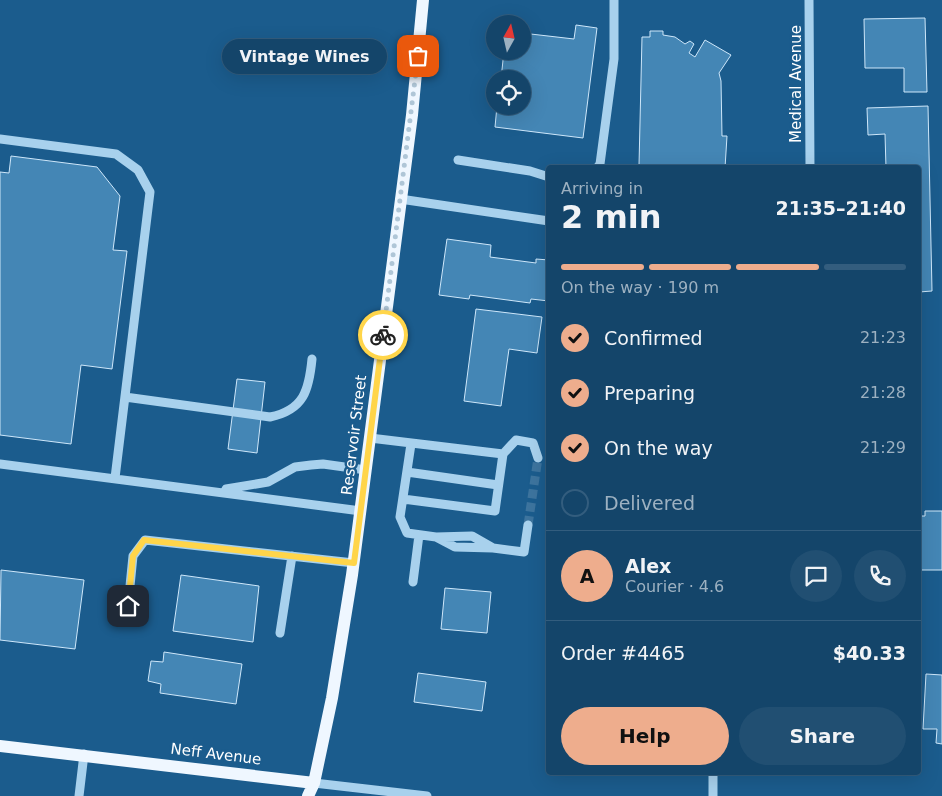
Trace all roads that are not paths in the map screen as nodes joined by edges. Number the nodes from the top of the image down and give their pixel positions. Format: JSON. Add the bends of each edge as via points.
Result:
{"nodes":[{"id":1,"x":423,"y":0,"type":"edge"},
{"id":2,"x":614,"y":0,"type":"edge"},
{"id":3,"x":809,"y":0,"type":"edge"},
{"id":4,"x":0,"y":139,"type":"edge"},
{"id":5,"x":458,"y":160,"type":"dead end"},
{"id":6,"x":599,"y":165,"type":"edge"},
{"id":7,"x":810,"y":165,"type":"edge"},
{"id":8,"x":546,"y":176,"type":"edge"},
{"id":9,"x":400,"y":199,"type":"junction"},
{"id":10,"x":546,"y":221,"type":"edge"},
{"id":11,"x":312,"y":359,"type":"dead end"},
{"id":12,"x":125,"y":396,"type":"junction"},
{"id":13,"x":370,"y":438,"type":"junction"},
{"id":14,"x":411,"y":444,"type":"junction"},
{"id":15,"x":503,"y":454,"type":"junction"},
{"id":16,"x":538,"y":458,"type":"dead end"},
{"id":17,"x":0,"y":464,"type":"edge"},
{"id":18,"x":366,"y":470,"type":"junction"},
{"id":19,"x":407,"y":472,"type":"junction"},
{"id":20,"x":115,"y":478,"type":"junction"},
{"id":21,"x":498,"y":485,"type":"junction"},
{"id":22,"x":208,"y":490,"type":"junction"},
{"id":23,"x":403,"y":499,"type":"junction"},
{"id":24,"x":361,"y":511,"type":"junction"},
{"id":25,"x":528,"y":524,"type":"tunnel mouth"},
{"id":26,"x":419,"y":535,"type":"junction"},
{"id":27,"x":292,"y":556,"type":"junction"},
{"id":28,"x":354,"y":563,"type":"junction"},
{"id":29,"x":413,"y":582,"type":"dead end"},
{"id":30,"x":128,"y":606,"type":"dead end"},
{"id":31,"x":280,"y":632,"type":"dead end"},
{"id":32,"x":0,"y":746,"type":"edge"},
{"id":33,"x":84,"y":754,"type":"junction"},
{"id":34,"x":713,"y":775,"type":"edge"},
{"id":35,"x":314,"y":783,"type":"junction"},
{"id":36,"x":79,"y":796,"type":"edge"},
{"id":37,"x":308,"y":796,"type":"edge"},
{"id":38,"x":316,"y":796,"type":"edge"},
{"id":39,"x":427,"y":796,"type":"edge"},
{"id":40,"x":713,"y":796,"type":"edge"}],
"edges":[{"from":1,"to":9,"type":"main road","name":"Reservoir Street"},
{"from":2,"to":6,"type":"street","via":[[614,58]]},
{"from":3,"to":7,"type":"street","name":"Medical Avenue"},
{"from":4,"to":12,"type":"street","via":[[116,154],[134,166],[146,182],[150,197]]},
{"from":5,"to":8,"type":"street"},
{"from":9,"to":10,"type":"street"},
{"from":9,"to":13,"type":"main road","name":"Reservoir Street"},
{"from":11,"to":12,"type":"street","via":[[304,398],[287,414],[270,417]]},
{"from":12,"to":20,"type":"street"},
{"from":13,"to":14,"type":"street"},
{"from":13,"to":18,"type":"main road","name":"Reservoir Street"},
{"from":14,"to":15,"type":"street"},
{"from":14,"to":19,"type":"street"},
{"from":15,"to":16,"type":"street","via":[[516,440],[533,442]]},
{"from":15,"to":21,"type":"street"},
{"from":17,"to":20,"type":"street"},
{"from":18,"to":22,"type":"street","via":[[323,464],[295,467],[268,482]]},
{"from":18,"to":24,"type":"main road","name":"Reservoir Street"},
{"from":19,"to":21,"type":"street"},
{"from":19,"to":23,"type":"street"},
{"from":20,"to":22,"type":"street"},
{"from":21,"to":23,"type":"street","via":[[495,511]]},
{"from":22,"to":24,"type":"street"},
{"from":23,"to":26,"type":"street","via":[[400,517],[407,533]]},
{"from":24,"to":28,"type":"main road","name":"Reservoir Street"},
{"from":25,"to":26,"type":"street","via":[[524,552],[455,547],[436,537]]},
{"from":26,"to":29,"type":"street"},
{"from":27,"to":28,"type":"street"},
{"from":27,"to":30,"type":"street","via":[[144,540],[133,556]]},
{"from":27,"to":31,"type":"street"},
{"from":28,"to":35,"type":"main road","name":"Reservoir Street","via":[[332,698]]},
{"from":32,"to":33,"type":"main road","name":"Neff Avenue"},
{"from":33,"to":35,"type":"main road","name":"Neff Avenue"},
{"from":33,"to":36,"type":"street"},
{"from":34,"to":40,"type":"street"},
{"from":35,"to":37,"type":"main road","name":"Reservoir Street"},
{"from":35,"to":38,"type":"main road","name":"Reservoir Street"},
{"from":35,"to":39,"type":"street","name":"Neff Avenue"}]}
